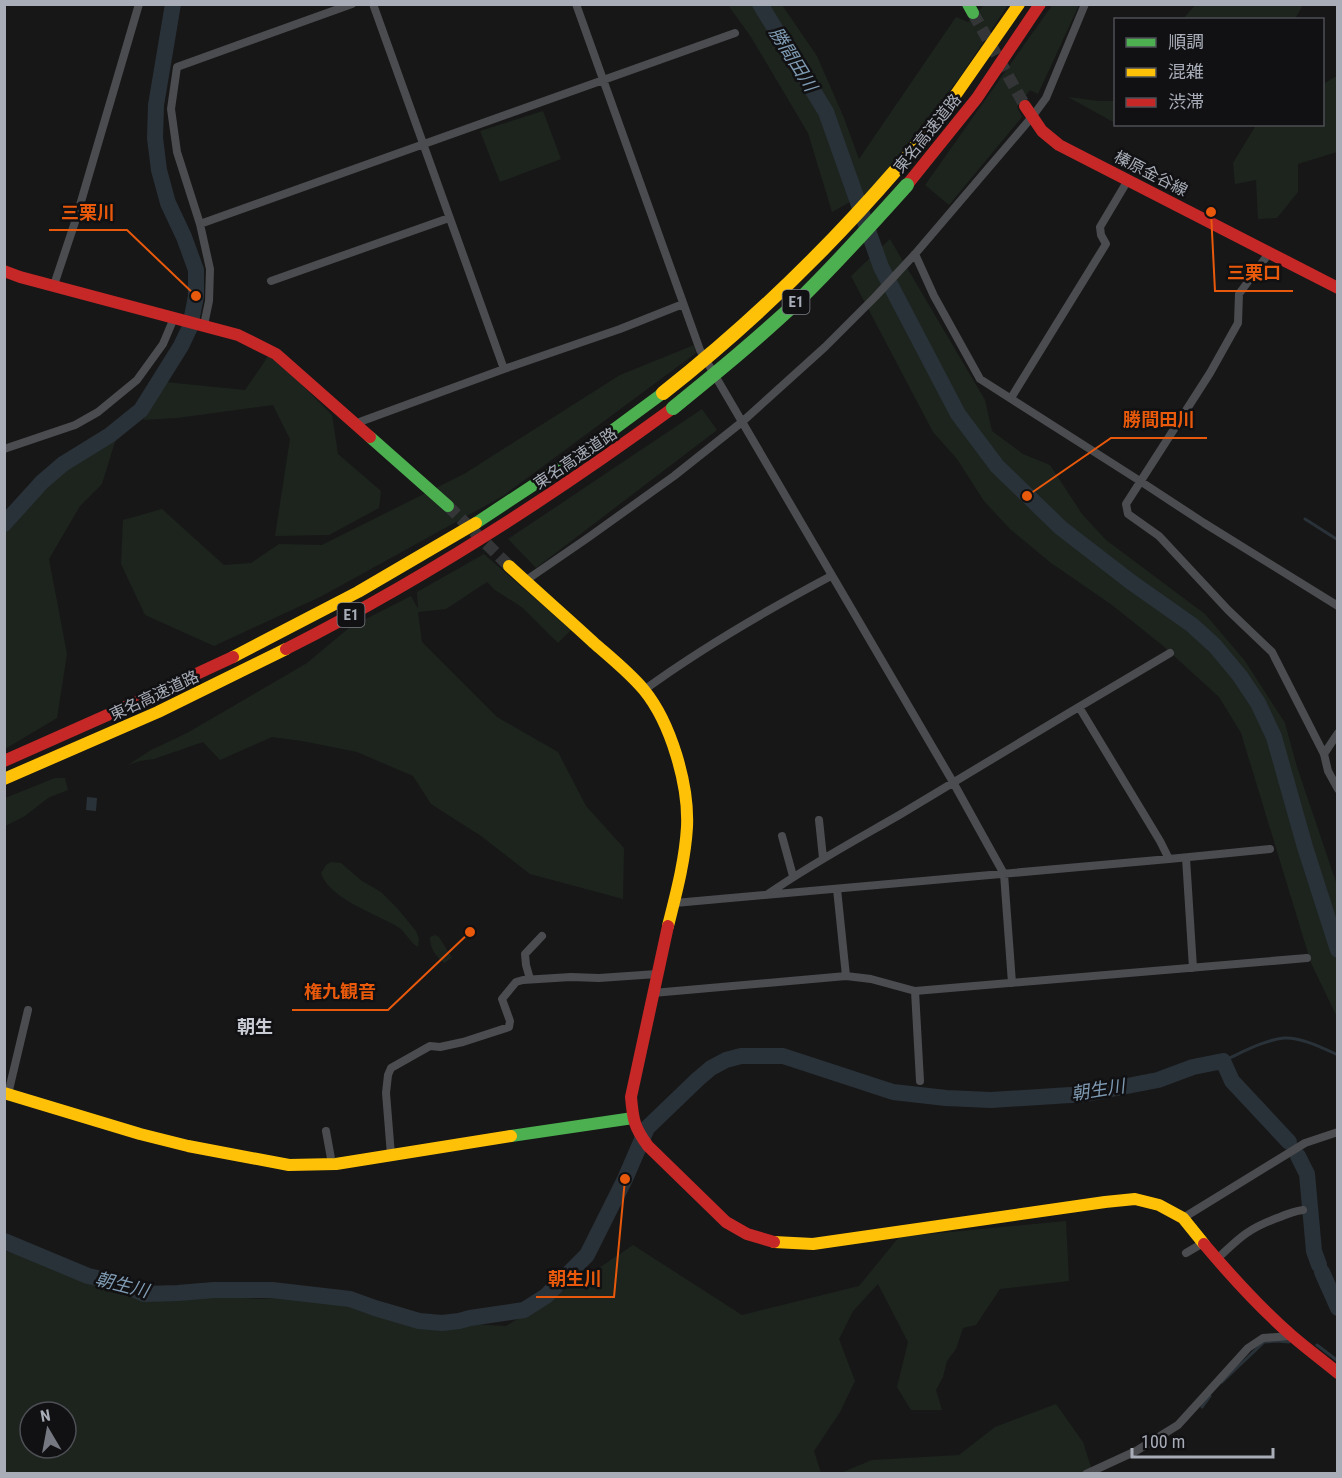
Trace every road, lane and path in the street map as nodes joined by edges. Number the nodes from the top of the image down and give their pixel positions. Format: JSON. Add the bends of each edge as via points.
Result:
{"nodes":[{"id":1,"x":139,"y":4,"type":"edge"},
{"id":2,"x":352,"y":4,"type":"edge"},
{"id":3,"x":373,"y":4,"type":"edge"},
{"id":4,"x":576,"y":4,"type":"edge"},
{"id":5,"x":1019,"y":4,"type":"edge"},
{"id":6,"x":1040,"y":4,"type":"edge"},
{"id":7,"x":1085,"y":4,"type":"edge"},
{"id":8,"x":735,"y":33,"type":"dead end"},
{"id":9,"x":603,"y":80,"type":"junction"},
{"id":10,"x":1029,"y":112,"type":"junction"},
{"id":11,"x":422,"y":144,"type":"junction"},
{"id":12,"x":1128,"y":180,"type":"junction"},
{"id":13,"x":449,"y":218,"type":"junction"},
{"id":14,"x":200,"y":224,"type":"junction"},
{"id":15,"x":1269,"y":253,"type":"junction"},
{"id":16,"x":915,"y":254,"type":"junction"},
{"id":17,"x":4,"y":271,"type":"edge"},
{"id":18,"x":271,"y":281,"type":"dead end"},
{"id":19,"x":54,"y":285,"type":"junction"},
{"id":20,"x":1338,"y":288,"type":"edge"},
{"id":21,"x":683,"y":304,"type":"junction"},
{"id":22,"x":174,"y":318,"type":"junction"},
{"id":23,"x":204,"y":325,"type":"junction"},
{"id":24,"x":504,"y":369,"type":"junction"},
{"id":25,"x":1011,"y":398,"type":"junction"},
{"id":26,"x":742,"y":422,"type":"junction"},
{"id":27,"x":354,"y":424,"type":"junction"},
{"id":28,"x":4,"y":449,"type":"edge"},
{"id":29,"x":1140,"y":481,"type":"junction"},
{"id":30,"x":448,"y":506,"type":"tunnel mouth"},
{"id":31,"x":509,"y":566,"type":"tunnel mouth"},
{"id":32,"x":831,"y":576,"type":"junction"},
{"id":33,"x":525,"y":581,"type":"junction"},
{"id":34,"x":1338,"y":606,"type":"edge"},
{"id":35,"x":1170,"y":653,"type":"dead end"},
{"id":36,"x":644,"y":690,"type":"junction"},
{"id":37,"x":1079,"y":706,"type":"junction"},
{"id":38,"x":1338,"y":733,"type":"edge"},
{"id":39,"x":1324,"y":754,"type":"junction"},
{"id":40,"x":4,"y":761,"type":"edge"},
{"id":41,"x":4,"y":779,"type":"edge"},
{"id":42,"x":953,"y":782,"type":"junction"},
{"id":43,"x":1338,"y":789,"type":"edge"},
{"id":44,"x":819,"y":820,"type":"dead end"},
{"id":45,"x":782,"y":836,"type":"dead end"},
{"id":46,"x":1270,"y":849,"type":"dead end"},
{"id":47,"x":823,"y":858,"type":"junction"},
{"id":48,"x":1186,"y":858,"type":"junction"},
{"id":49,"x":1170,"y":859,"type":"junction"},
{"id":50,"x":1004,"y":874,"type":"junction"},
{"id":51,"x":793,"y":876,"type":"junction"},
{"id":52,"x":837,"y":889,"type":"junction"},
{"id":53,"x":768,"y":894,"type":"junction"},
{"id":54,"x":675,"y":903,"type":"junction"},
{"id":55,"x":542,"y":936,"type":"dead end"},
{"id":56,"x":1307,"y":958,"type":"dead end"},
{"id":57,"x":1193,"y":968,"type":"junction"},
{"id":58,"x":657,"y":974,"type":"junction"},
{"id":59,"x":846,"y":976,"type":"junction"},
{"id":60,"x":530,"y":979,"type":"junction"},
{"id":61,"x":1012,"y":983,"type":"junction"},
{"id":62,"x":915,"y":991,"type":"junction"},
{"id":63,"x":653,"y":993,"type":"junction"},
{"id":64,"x":28,"y":1010,"type":"dead end"},
{"id":65,"x":920,"y":1081,"type":"dead end"},
{"id":66,"x":6,"y":1093,"type":"edge"},
{"id":67,"x":633,"y":1119,"type":"junction"},
{"id":68,"x":326,"y":1131,"type":"dead end"},
{"id":69,"x":1338,"y":1132,"type":"edge"},
{"id":70,"x":391,"y":1155,"type":"junction"},
{"id":71,"x":332,"y":1164,"type":"junction"},
{"id":72,"x":1303,"y":1210,"type":"dead end"},
{"id":73,"x":1184,"y":1218,"type":"junction"},
{"id":74,"x":1203,"y":1243,"type":"junction"},
{"id":75,"x":1186,"y":1253,"type":"dead end"},
{"id":76,"x":1217,"y":1259,"type":"junction"},
{"id":77,"x":1292,"y":1336,"type":"junction"},
{"id":78,"x":1338,"y":1373,"type":"edge"},
{"id":79,"x":1086,"y":1473,"type":"edge"}],
"edges":[{"from":1,"to":19,"type":"street"},
{"from":2,"to":14,"type":"street","via":[[177,67],[171,109],[177,152]]},
{"from":3,"to":11,"type":"street"},
{"from":4,"to":9,"type":"street"},
{"from":5,"to":40,"type":"main road","name":"東名高速道路","number":"E1","bridge":true,"via":[[952,100],[868,203],[765,307],[700,365],[609,435],[467,529],[353,595],[204,671]]},
{"from":6,"to":41,"type":"main road","name":"東名高速道路","number":"E1","bridge":true,"via":[[941,144],[836,262],[784,315],[620,448],[508,523],[339,622],[244,671]]},
{"from":7,"to":10,"type":"street","via":[[1046,98]]},
{"from":8,"to":9,"type":"street"},
{"from":9,"to":11,"type":"street"},
{"from":9,"to":21,"type":"street"},
{"from":10,"to":12,"type":"main road","name":"榛原金谷線","via":[[1042,131],[1059,145]]},
{"from":10,"to":16,"type":"street"},
{"from":11,"to":13,"type":"street"},
{"from":11,"to":14,"type":"street"},
{"from":12,"to":15,"type":"main road","name":"榛原金谷線"},
{"from":12,"to":25,"type":"street","via":[[1100,227],[1106,244]]},
{"from":13,"to":18,"type":"street"},
{"from":13,"to":24,"type":"street"},
{"from":14,"to":23,"type":"street","via":[[210,268]]},
{"from":15,"to":20,"type":"main road","name":"榛原金谷線"},
{"from":15,"to":29,"type":"street","via":[[1239,294],[1238,323],[1210,373]]},
{"from":16,"to":25,"type":"street","via":[[980,379]]},
{"from":16,"to":26,"type":"street","via":[[825,347]]},
{"from":17,"to":19,"type":"main road"},
{"from":19,"to":22,"type":"main road"},
{"from":21,"to":24,"type":"street"},
{"from":21,"to":26,"type":"street","via":[[700,350]]},
{"from":22,"to":23,"type":"main road"},
{"from":22,"to":28,"type":"street","via":[[163,344],[137,380],[98,412],[75,425]]},
{"from":23,"to":27,"type":"main road","via":[[238,335],[276,354]]},
{"from":24,"to":27,"type":"street"},
{"from":25,"to":29,"type":"street"},
{"from":26,"to":32,"type":"street"},
{"from":26,"to":33,"type":"street","via":[[674,476]]},
{"from":27,"to":30,"type":"main road"},
{"from":29,"to":34,"type":"street"},
{"from":29,"to":39,"type":"street","via":[[1126,504],[1128,514],[1158,536],[1272,652]]},
{"from":31,"to":33,"type":"main road"},
{"from":32,"to":36,"type":"street","via":[[687,660]]},
{"from":32,"to":42,"type":"street"},
{"from":33,"to":36,"type":"main road"},
{"from":35,"to":37,"type":"street"},
{"from":36,"to":54,"type":"main road","via":[[671,739],[686,800],[684,857]]},
{"from":37,"to":42,"type":"street"},
{"from":37,"to":49,"type":"street"},
{"from":38,"to":39,"type":"street"},
{"from":39,"to":43,"type":"street"},
{"from":42,"to":47,"type":"street"},
{"from":42,"to":50,"type":"street"},
{"from":44,"to":47,"type":"street"},
{"from":45,"to":51,"type":"street"},
{"from":46,"to":48,"type":"street"},
{"from":47,"to":51,"type":"street"},
{"from":48,"to":49,"type":"street"},
{"from":48,"to":57,"type":"street"},
{"from":49,"to":50,"type":"street"},
{"from":50,"to":52,"type":"street"},
{"from":50,"to":61,"type":"street"},
{"from":51,"to":53,"type":"street"},
{"from":52,"to":53,"type":"street"},
{"from":52,"to":59,"type":"street"},
{"from":53,"to":54,"type":"street"},
{"from":54,"to":58,"type":"main road"},
{"from":55,"to":60,"type":"street","via":[[525,954]]},
{"from":56,"to":57,"type":"street"},
{"from":57,"to":61,"type":"street"},
{"from":58,"to":60,"type":"street"},
{"from":58,"to":63,"type":"main road"},
{"from":59,"to":62,"type":"street"},
{"from":59,"to":63,"type":"street"},
{"from":60,"to":70,"type":"street","via":[[516,982],[502,999],[509,1027],[463,1042],[430,1046],[391,1068],[386,1093]]},
{"from":61,"to":62,"type":"street"},
{"from":62,"to":65,"type":"street"},
{"from":63,"to":67,"type":"main road","via":[[633,1084]]},
{"from":64,"to":66,"type":"street"},
{"from":66,"to":71,"type":"main road","via":[[188,1146],[289,1165]]},
{"from":67,"to":70,"type":"main road"},
{"from":67,"to":73,"type":"main road","via":[[648,1146],[726,1221],[747,1234],[772,1242],[813,1244],[1135,1199],[1159,1205]]},
{"from":68,"to":71,"type":"street"},
{"from":69,"to":73,"type":"street","via":[[1305,1143]]},
{"from":70,"to":71,"type":"main road"},
{"from":72,"to":76,"type":"street","via":[[1260,1224]]},
{"from":73,"to":74,"type":"main road"},
{"from":74,"to":75,"type":"street"},
{"from":74,"to":76,"type":"main road"},
{"from":76,"to":77,"type":"main road"},
{"from":77,"to":78,"type":"main road"},
{"from":77,"to":79,"type":"street","via":[[1263,1338],[1248,1348],[1178,1425],[1136,1451]]}]}
